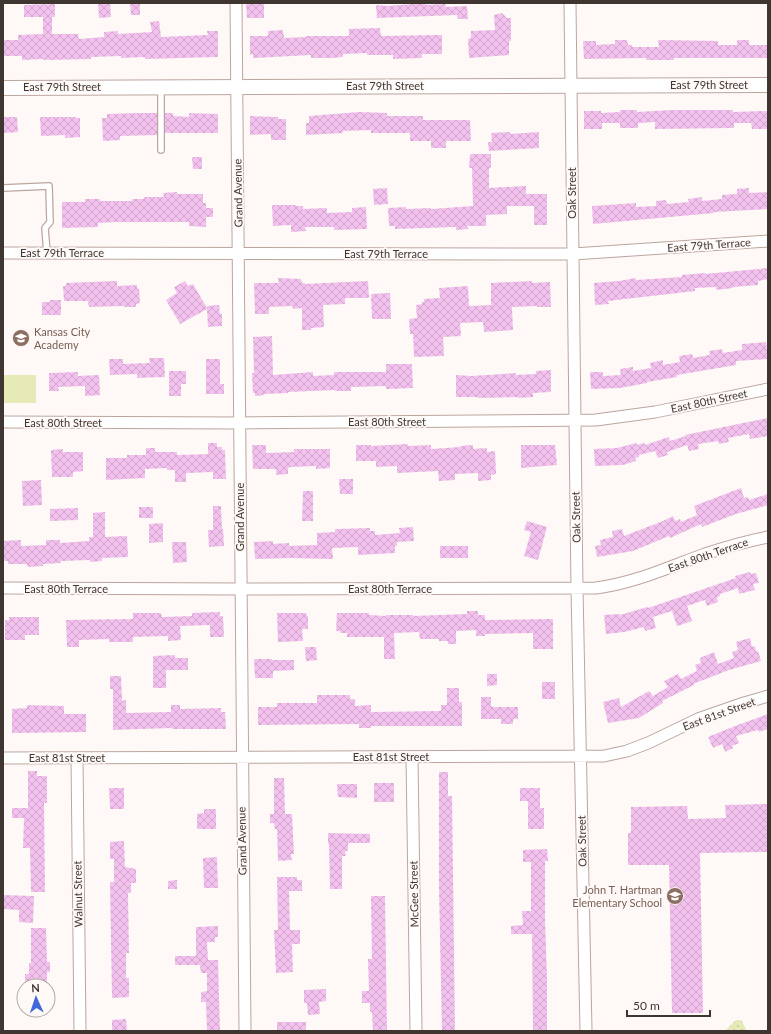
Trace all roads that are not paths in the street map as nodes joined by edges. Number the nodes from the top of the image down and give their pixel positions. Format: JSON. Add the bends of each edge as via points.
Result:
{"nodes":[{"id":1,"x":236,"y":3,"type":"edge"},
{"id":2,"x":570,"y":3,"type":"edge"},
{"id":3,"x":571,"y":85,"type":"junction"},
{"id":4,"x":768,"y":85,"type":"edge"},
{"id":5,"x":161,"y":87,"type":"junction"},
{"id":6,"x":237,"y":87,"type":"junction"},
{"id":7,"x":3,"y":88,"type":"edge"},
{"id":8,"x":161,"y":150,"type":"dead end"},
{"id":9,"x":3,"y":188,"type":"edge"},
{"id":10,"x":768,"y":241,"type":"edge"},
{"id":11,"x":3,"y":253,"type":"edge"},
{"id":12,"x":47,"y":253,"type":"junction"},
{"id":13,"x":239,"y":254,"type":"junction"},
{"id":14,"x":573,"y":254,"type":"junction"},
{"id":15,"x":768,"y":389,"type":"edge"},
{"id":16,"x":575,"y":421,"type":"junction"},
{"id":17,"x":3,"y":422,"type":"edge"},
{"id":18,"x":239,"y":423,"type":"junction"},
{"id":19,"x":768,"y":537,"type":"edge"},
{"id":20,"x":3,"y":588,"type":"edge"},
{"id":21,"x":240,"y":589,"type":"junction"},
{"id":22,"x":577,"y":589,"type":"junction"},
{"id":23,"x":768,"y":696,"type":"edge"},
{"id":24,"x":580,"y":756,"type":"junction"},
{"id":25,"x":412,"y":757,"type":"junction"},
{"id":26,"x":3,"y":758,"type":"edge"},
{"id":27,"x":77,"y":758,"type":"junction"},
{"id":28,"x":242,"y":758,"type":"junction"},
{"id":29,"x":80,"y":1031,"type":"edge"},
{"id":30,"x":245,"y":1031,"type":"edge"},
{"id":31,"x":416,"y":1031,"type":"edge"},
{"id":32,"x":586,"y":1031,"type":"edge"}],
"edges":[{"from":1,"to":6,"type":"street","name":"Grand Avenue"},
{"from":2,"to":3,"type":"street","name":"Oak Street"},
{"from":3,"to":4,"type":"street","name":"East 79th Street"},
{"from":3,"to":6,"type":"street","name":"East 79th Street"},
{"from":3,"to":14,"type":"street","name":"Oak Street"},
{"from":5,"to":6,"type":"street","name":"East 79th Street"},
{"from":5,"to":7,"type":"street","name":"East 79th Street"},
{"from":5,"to":8,"type":"lane"},
{"from":6,"to":13,"type":"street","name":"Grand Avenue"},
{"from":9,"to":12,"type":"lane","via":[[49,186],[50,222],[45,228]]},
{"from":10,"to":14,"type":"street","name":"East 79th Terrace"},
{"from":11,"to":12,"type":"street","name":"East 79th Terrace"},
{"from":12,"to":13,"type":"street","name":"East 79th Terrace"},
{"from":13,"to":14,"type":"street","name":"East 79th Terrace"},
{"from":13,"to":18,"type":"street","name":"Grand Avenue"},
{"from":14,"to":16,"type":"street","name":"Oak Street"},
{"from":15,"to":16,"type":"street","name":"East 80th Street","via":[[642,414]]},
{"from":16,"to":18,"type":"street","name":"East 80th Street"},
{"from":16,"to":22,"type":"street","name":"Oak Street"},
{"from":17,"to":18,"type":"street","name":"East 80th Street"},
{"from":18,"to":21,"type":"street","name":"Grand Avenue"},
{"from":19,"to":22,"type":"street","name":"East 80th Terrace","via":[[741,542],[643,578],[617,585]]},
{"from":20,"to":21,"type":"street","name":"East 80th Terrace"},
{"from":21,"to":22,"type":"street","name":"East 80th Terrace"},
{"from":21,"to":28,"type":"street","name":"Grand Avenue"},
{"from":22,"to":24,"type":"street","name":"Oak Street"},
{"from":23,"to":24,"type":"street","name":"East 81st Street","via":[[698,720],[627,751],[604,756]]},
{"from":24,"to":25,"type":"street","name":"East 81st Street"},
{"from":24,"to":32,"type":"street","name":"Oak Street"},
{"from":25,"to":28,"type":"street","name":"East 81st Street"},
{"from":25,"to":31,"type":"street","name":"McGee Street"},
{"from":26,"to":27,"type":"street","name":"East 81st Street"},
{"from":27,"to":28,"type":"street","name":"East 81st Street"},
{"from":27,"to":29,"type":"street","name":"Walnut Street"},
{"from":28,"to":30,"type":"street","name":"Grand Avenue"}]}
